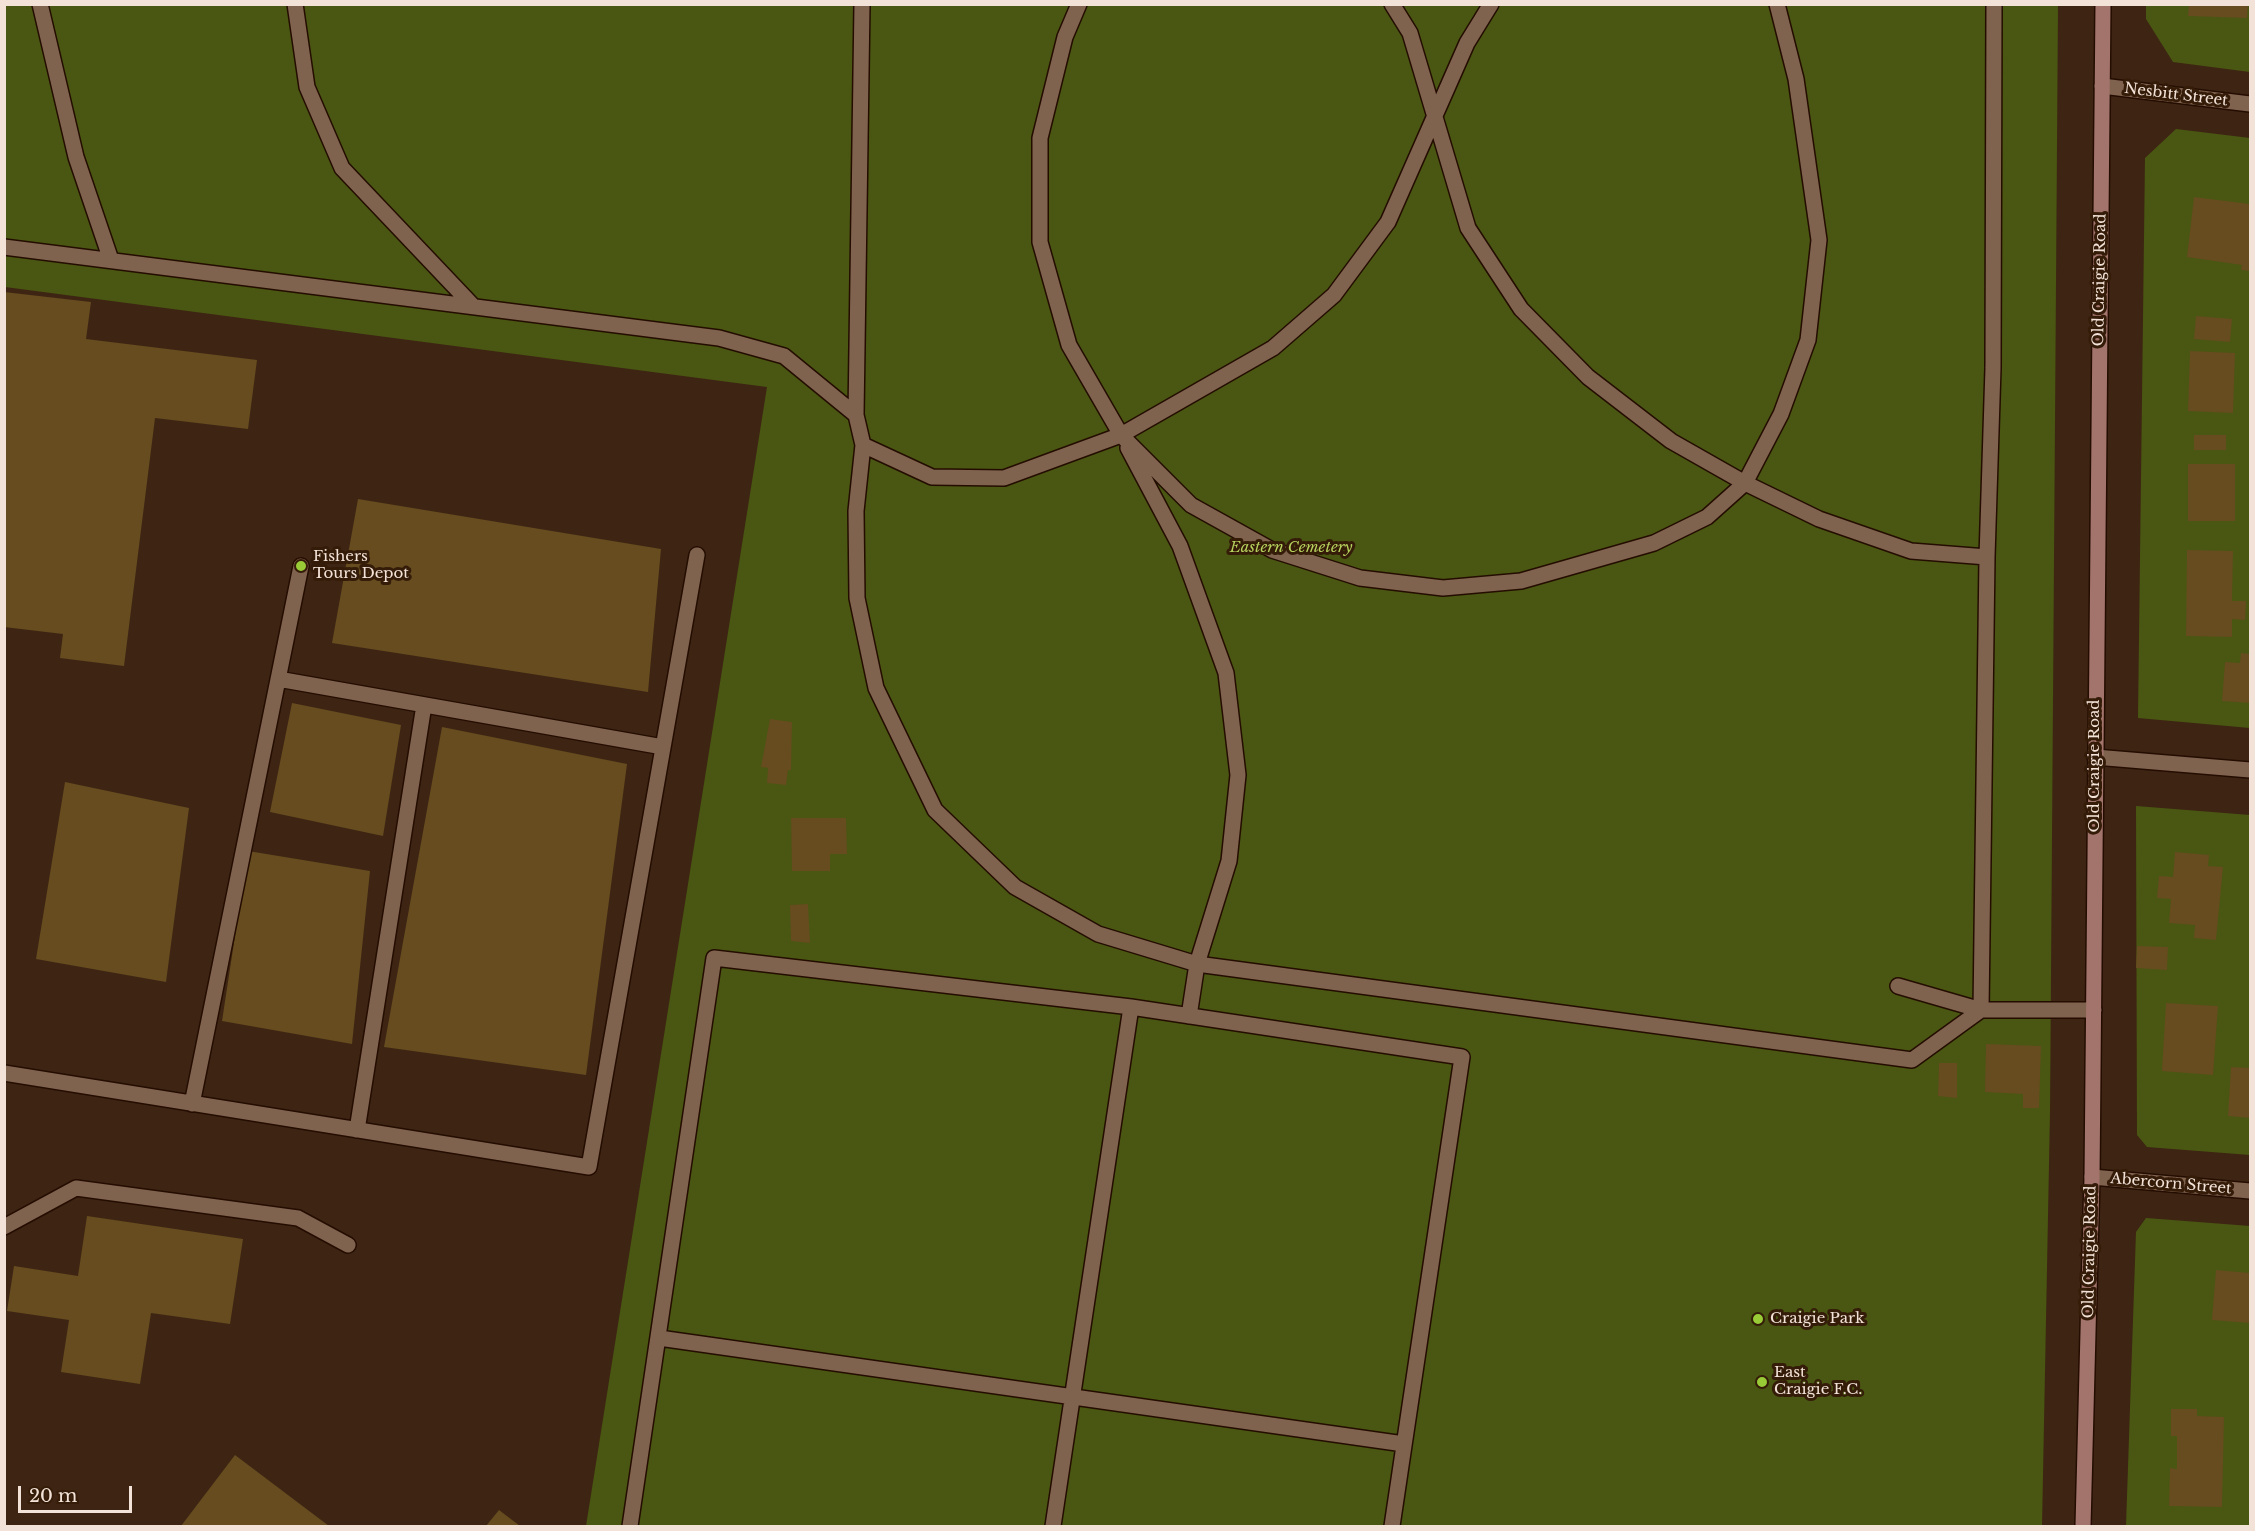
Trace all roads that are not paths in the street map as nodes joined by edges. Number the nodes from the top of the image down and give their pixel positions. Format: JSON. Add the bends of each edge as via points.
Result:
{"nodes":[{"id":1,"x":40,"y":4,"type":"edge"},
{"id":2,"x":295,"y":4,"type":"edge"},
{"id":3,"x":862,"y":4,"type":"edge"},
{"id":4,"x":1079,"y":4,"type":"edge"},
{"id":5,"x":1392,"y":4,"type":"edge"},
{"id":6,"x":1491,"y":4,"type":"edge"},
{"id":7,"x":1776,"y":4,"type":"edge"},
{"id":8,"x":1994,"y":4,"type":"edge"},
{"id":9,"x":2103,"y":4,"type":"edge"},
{"id":10,"x":2102,"y":86,"type":"junction"},
{"id":11,"x":2250,"y":104,"type":"edge"},
{"id":12,"x":1434,"y":116,"type":"junction"},
{"id":13,"x":4,"y":247,"type":"edge"},
{"id":14,"x":111,"y":260,"type":"junction"},
{"id":15,"x":473,"y":306,"type":"junction"},
{"id":16,"x":856,"y":415,"type":"junction"},
{"id":17,"x":1121,"y":435,"type":"junction"},
{"id":18,"x":863,"y":445,"type":"junction"},
{"id":19,"x":1745,"y":483,"type":"junction"},
{"id":20,"x":697,"y":555,"type":"dead end"},
{"id":21,"x":1987,"y":557,"type":"junction"},
{"id":22,"x":301,"y":566,"type":"dead end"},
{"id":23,"x":278,"y":679,"type":"junction"},
{"id":24,"x":424,"y":705,"type":"junction"},
{"id":25,"x":663,"y":747,"type":"junction"},
{"id":26,"x":2095,"y":757,"type":"junction"},
{"id":27,"x":2250,"y":770,"type":"edge"},
{"id":28,"x":1197,"y":964,"type":"junction"},
{"id":29,"x":1898,"y":986,"type":"dead end"},
{"id":30,"x":1131,"y":1006,"type":"junction"},
{"id":31,"x":1981,"y":1010,"type":"junction"},
{"id":32,"x":2094,"y":1010,"type":"junction"},
{"id":33,"x":1189,"y":1016,"type":"junction"},
{"id":34,"x":4,"y":1074,"type":"edge"},
{"id":35,"x":192,"y":1104,"type":"junction"},
{"id":36,"x":357,"y":1130,"type":"junction"},
{"id":37,"x":2092,"y":1177,"type":"junction"},
{"id":38,"x":2250,"y":1191,"type":"edge"},
{"id":39,"x":4,"y":1227,"type":"edge"},
{"id":40,"x":348,"y":1245,"type":"dead end"},
{"id":41,"x":659,"y":1338,"type":"junction"},
{"id":42,"x":1073,"y":1397,"type":"junction"},
{"id":43,"x":1404,"y":1444,"type":"junction"},
{"id":44,"x":630,"y":1527,"type":"edge"},
{"id":45,"x":1053,"y":1527,"type":"edge"},
{"id":46,"x":1392,"y":1527,"type":"edge"},
{"id":47,"x":2084,"y":1527,"type":"edge"}],
"edges":[{"from":1,"to":14,"type":"street","via":[[76,157]]},
{"from":2,"to":15,"type":"street","via":[[307,87],[342,168]]},
{"from":3,"to":16,"type":"street"},
{"from":4,"to":17,"type":"street","via":[[1065,37],[1040,138],[1040,242],[1070,345]]},
{"from":5,"to":12,"type":"street","via":[[1410,33]]},
{"from":6,"to":12,"type":"street","via":[[1467,43]]},
{"from":7,"to":19,"type":"street","via":[[1796,79],[1819,240],[1808,340],[1781,414]]},
{"from":8,"to":21,"type":"street","via":[[1993,368]]},
{"from":9,"to":10,"type":"street","name":"Old Craigie Road"},
{"from":10,"to":11,"type":"street","name":"Nesbitt Street"},
{"from":10,"to":26,"type":"street","name":"Old Craigie Road"},
{"from":12,"to":17,"type":"street","via":[[1388,222],[1334,295],[1273,348]]},
{"from":12,"to":19,"type":"street","via":[[1468,228],[1521,309],[1597,384],[1671,441]]},
{"from":13,"to":14,"type":"street"},
{"from":14,"to":15,"type":"street"},
{"from":15,"to":16,"type":"street","via":[[719,338],[784,356]]},
{"from":16,"to":18,"type":"street"},
{"from":17,"to":18,"type":"street","via":[[1004,478],[932,477]]},
{"from":17,"to":19,"type":"street","via":[[1191,505],[1272,550],[1360,578],[1443,588],[1521,581],[1654,543],[1707,517]]},
{"from":17,"to":28,"type":"street","via":[[1180,546],[1226,673],[1237,786],[1229,861]]},
{"from":18,"to":28,"type":"street","via":[[856,512],[857,598],[876,688],[935,810],[1015,887],[1098,934]]},
{"from":19,"to":21,"type":"street","via":[[1819,519],[1911,551]]},
{"from":20,"to":25,"type":"street"},
{"from":21,"to":31,"type":"street"},
{"from":22,"to":23,"type":"street"},
{"from":23,"to":24,"type":"street"},
{"from":23,"to":35,"type":"street"},
{"from":24,"to":25,"type":"street"},
{"from":24,"to":36,"type":"street"},
{"from":25,"to":36,"type":"street","via":[[589,1167]]},
{"from":26,"to":27,"type":"street"},
{"from":26,"to":32,"type":"street","name":"Old Craigie Road"},
{"from":28,"to":31,"type":"street","via":[[1912,1060]]},
{"from":28,"to":33,"type":"street"},
{"from":29,"to":31,"type":"street"},
{"from":30,"to":33,"type":"street"},
{"from":30,"to":41,"type":"street","via":[[714,958]]},
{"from":30,"to":42,"type":"street"},
{"from":31,"to":32,"type":"street"},
{"from":32,"to":37,"type":"street","name":"Old Craigie Road"},
{"from":33,"to":43,"type":"street","via":[[1462,1057]]},
{"from":34,"to":35,"type":"street"},
{"from":35,"to":36,"type":"street"},
{"from":37,"to":38,"type":"street","name":"Abercorn Street"},
{"from":37,"to":47,"type":"street","name":"Old Craigie Road"},
{"from":39,"to":40,"type":"street","via":[[76,1188],[298,1218]]},
{"from":41,"to":42,"type":"street"},
{"from":41,"to":44,"type":"street"},
{"from":42,"to":43,"type":"street"},
{"from":42,"to":45,"type":"street"},
{"from":43,"to":46,"type":"street"}]}
